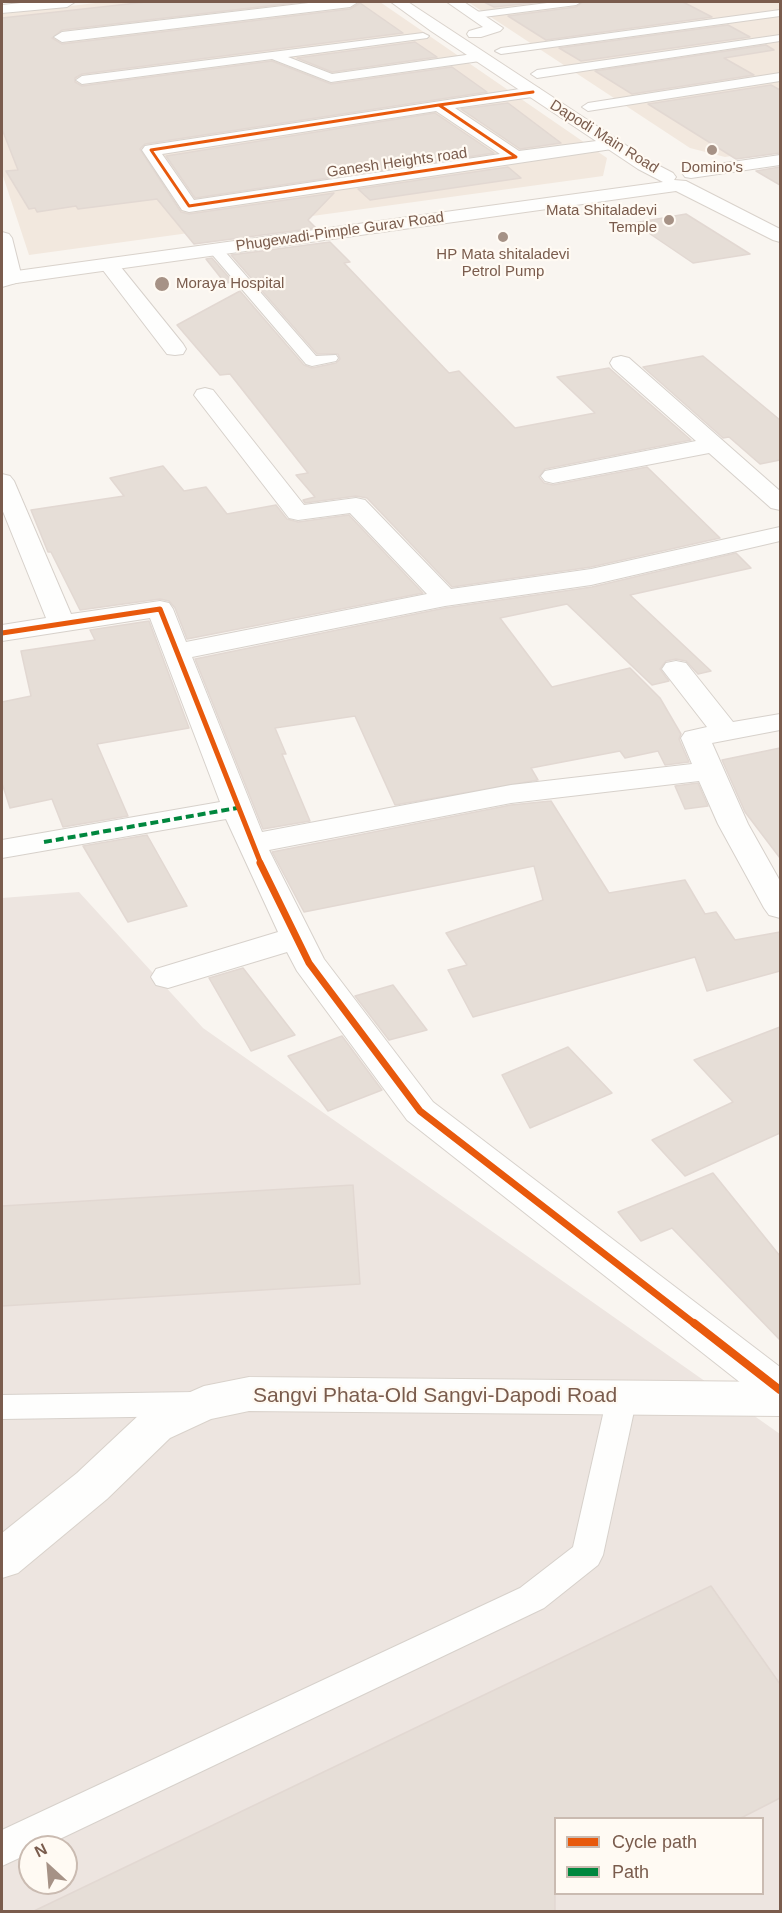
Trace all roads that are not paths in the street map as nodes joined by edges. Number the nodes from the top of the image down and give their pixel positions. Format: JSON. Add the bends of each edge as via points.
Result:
{"nodes":[{"id":1,"x":67,"y":2,"type":"edge"},
{"id":2,"x":248,"y":2,"type":"edge"},
{"id":3,"x":350,"y":2,"type":"edge"},
{"id":4,"x":455,"y":2,"type":"edge"},
{"id":5,"x":576,"y":2,"type":"edge"},
{"id":6,"x":392,"y":5,"type":"edge"},
{"id":7,"x":2,"y":9,"type":"edge"},
{"id":8,"x":780,"y":13,"type":"edge"},
{"id":9,"x":476,"y":15,"type":"junction"},
{"id":10,"x":186,"y":21,"type":"junction"},
{"id":11,"x":167,"y":24,"type":"junction"},
{"id":12,"x":462,"y":32,"type":"junction"},
{"id":13,"x":197,"y":34,"type":"dead end"},
{"id":14,"x":423,"y":36,"type":"junction"},
{"id":15,"x":62,"y":37,"type":"dead end"},
{"id":16,"x":780,"y":38,"type":"edge"},
{"id":17,"x":501,"y":51,"type":"junction"},
{"id":18,"x":274,"y":56,"type":"junction"},
{"id":19,"x":480,"y":57,"type":"junction"},
{"id":20,"x":537,"y":74,"type":"junction"},
{"id":21,"x":780,"y":77,"type":"edge"},
{"id":22,"x":82,"y":80,"type":"dead end"},
{"id":23,"x":555,"y":86,"type":"dead end"},
{"id":24,"x":533,"y":92,"type":"junction"},
{"id":25,"x":571,"y":96,"type":"dead end"},
{"id":26,"x":439,"y":105,"type":"junction"},
{"id":27,"x":588,"y":107,"type":"junction"},
{"id":28,"x":606,"y":119,"type":"dead end"},
{"id":29,"x":612,"y":144,"type":"junction"},
{"id":30,"x":516,"y":158,"type":"junction"},
{"id":31,"x":780,"y":160,"type":"edge"},
{"id":32,"x":780,"y":168,"type":"edge"},
{"id":33,"x":682,"y":175,"type":"junction"},
{"id":34,"x":436,"y":215,"type":"junction"},
{"id":35,"x":780,"y":217,"type":"edge"},
{"id":36,"x":780,"y":236,"type":"edge"},
{"id":37,"x":2,"y":238,"type":"edge"},
{"id":38,"x":224,"y":248,"type":"junction"},
{"id":39,"x":110,"y":265,"type":"junction"},
{"id":40,"x":5,"y":275,"type":"edge"},
{"id":41,"x":175,"y":349,"type":"dead end"},
{"id":42,"x":621,"y":363,"type":"dead end"},
{"id":43,"x":205,"y":395,"type":"dead end"},
{"id":44,"x":714,"y":445,"type":"junction"},
{"id":45,"x":552,"y":476,"type":"dead end"},
{"id":46,"x":2,"y":481,"type":"edge"},
{"id":47,"x":780,"y":502,"type":"edge"},
{"id":48,"x":780,"y":534,"type":"edge"},
{"id":49,"x":445,"y":598,"type":"junction"},
{"id":50,"x":62,"y":624,"type":"junction"},
{"id":51,"x":2,"y":633,"type":"edge"},
{"id":52,"x":177,"y":651,"type":"junction"},
{"id":53,"x":676,"y":669,"type":"dead end"},
{"id":54,"x":780,"y":722,"type":"edge"},
{"id":55,"x":726,"y":732,"type":"junction"},
{"id":56,"x":710,"y":771,"type":"junction"},
{"id":57,"x":237,"y":808,"type":"junction"},
{"id":58,"x":251,"y":844,"type":"junction"},
{"id":59,"x":2,"y":849,"type":"edge"},
{"id":60,"x":780,"y":908,"type":"edge"},
{"id":61,"x":296,"y":938,"type":"junction"},
{"id":62,"x":168,"y":977,"type":"dead end"},
{"id":63,"x":780,"y":1390,"type":"edge"},
{"id":64,"x":622,"y":1397,"type":"junction"},
{"id":65,"x":780,"y":1399,"type":"edge"},
{"id":66,"x":204,"y":1403,"type":"junction"},
{"id":67,"x":2,"y":1407,"type":"edge"},
{"id":68,"x":2,"y":1559,"type":"edge"},
{"id":69,"x":2,"y":1848,"type":"edge"}],
"edges":[{"from":1,"to":7,"type":"street"},
{"from":2,"to":11,"type":"street","via":[[155,12]]},
{"from":3,"to":10,"type":"street"},
{"from":4,"to":9,"type":"street"},
{"from":5,"to":9,"type":"lane"},
{"from":6,"to":12,"type":"street"},
{"from":6,"to":14,"type":"street"},
{"from":8,"to":17,"type":"lane"},
{"from":9,"to":12,"type":"street","via":[[495,28]]},
{"from":10,"to":11,"type":"street"},
{"from":10,"to":13,"type":"street"},
{"from":11,"to":15,"type":"street"},
{"from":12,"to":14,"type":"street"},
{"from":12,"to":17,"type":"street","name":"Dapodi Main Road"},
{"from":12,"to":19,"type":"street","name":"Dapodi Main Road"},
{"from":14,"to":18,"type":"lane"},
{"from":16,"to":20,"type":"lane"},
{"from":17,"to":20,"type":"street","name":"Dapodi Main Road"},
{"from":18,"to":19,"type":"lane","via":[[331,78]]},
{"from":18,"to":22,"type":"lane"},
{"from":19,"to":24,"type":"street","name":"Dapodi Main Road"},
{"from":20,"to":23,"type":"street","name":"Dapodi Main Road"},
{"from":21,"to":27,"type":"lane"},
{"from":24,"to":26,"type":"street"},
{"from":24,"to":29,"type":"street","name":"Dapodi Main Road"},
{"from":25,"to":27,"type":"street","name":"Dapodi Main Road"},
{"from":26,"to":30,"type":"street","name":"Ganesh Heights road"},
{"from":26,"to":30,"type":"street","name":"Ganesh Heights road","via":[[151,150],[189,206]]},
{"from":27,"to":28,"type":"street","name":"Dapodi Main Road"},
{"from":29,"to":30,"type":"street"},
{"from":29,"to":33,"type":"street","name":"Dapodi Main Road"},
{"from":31,"to":33,"type":"street"},
{"from":32,"to":33,"type":"street"},
{"from":33,"to":34,"type":"street","name":"Phugewadi-Pimple Gurav Road"},
{"from":33,"to":35,"type":"street","name":"Dapodi Main Road"},
{"from":33,"to":36,"type":"street","name":"Dapodi Main Road"},
{"from":34,"to":38,"type":"street","name":"Phugewadi-Pimple Gurav Road"},
{"from":34,"to":40,"type":"street","name":"Phugewadi-Pimple Gurav Road"},
{"from":37,"to":40,"type":"street"},
{"from":38,"to":38,"type":"lane","via":[[330,358],[312,361]]},
{"from":38,"to":39,"type":"street","name":"Phugewadi-Pimple Gurav Road"},
{"from":39,"to":40,"type":"street","name":"Phugewadi-Pimple Gurav Road"},
{"from":39,"to":41,"type":"street"},
{"from":42,"to":44,"type":"street"},
{"from":43,"to":49,"type":"street","via":[[298,513],[356,505]]},
{"from":44,"to":45,"type":"street"},
{"from":44,"to":47,"type":"street"},
{"from":46,"to":50,"type":"street"},
{"from":48,"to":49,"type":"street","via":[[591,577]]},
{"from":49,"to":52,"type":"street"},
{"from":50,"to":51,"type":"street"},
{"from":50,"to":52,"type":"street","via":[[160,609]]},
{"from":52,"to":57,"type":"street"},
{"from":53,"to":55,"type":"street"},
{"from":54,"to":55,"type":"street"},
{"from":55,"to":56,"type":"street","via":[[695,738]]},
{"from":56,"to":58,"type":"street","via":[[511,794]]},
{"from":56,"to":60,"type":"street","via":[[733,824]]},
{"from":57,"to":58,"type":"street"},
{"from":57,"to":59,"type":"street"},
{"from":58,"to":61,"type":"street"},
{"from":61,"to":62,"type":"street"},
{"from":61,"to":63,"type":"street","via":[[309,963],[420,1111]]},
{"from":64,"to":65,"type":"street","name":"Sangvi Phata-Old Sangvi-Dapodi Road"},
{"from":64,"to":66,"type":"street","name":"Sangvi Phata-Old Sangvi-Dapodi Road","via":[[249,1394]]},
{"from":64,"to":69,"type":"lane","via":[[587,1555],[532,1598]]},
{"from":66,"to":67,"type":"lane"},
{"from":66,"to":68,"type":"street","name":"Sangvi Phata-Old Sangvi-Dapodi Road","via":[[155,1426],[92,1486]]}]}
